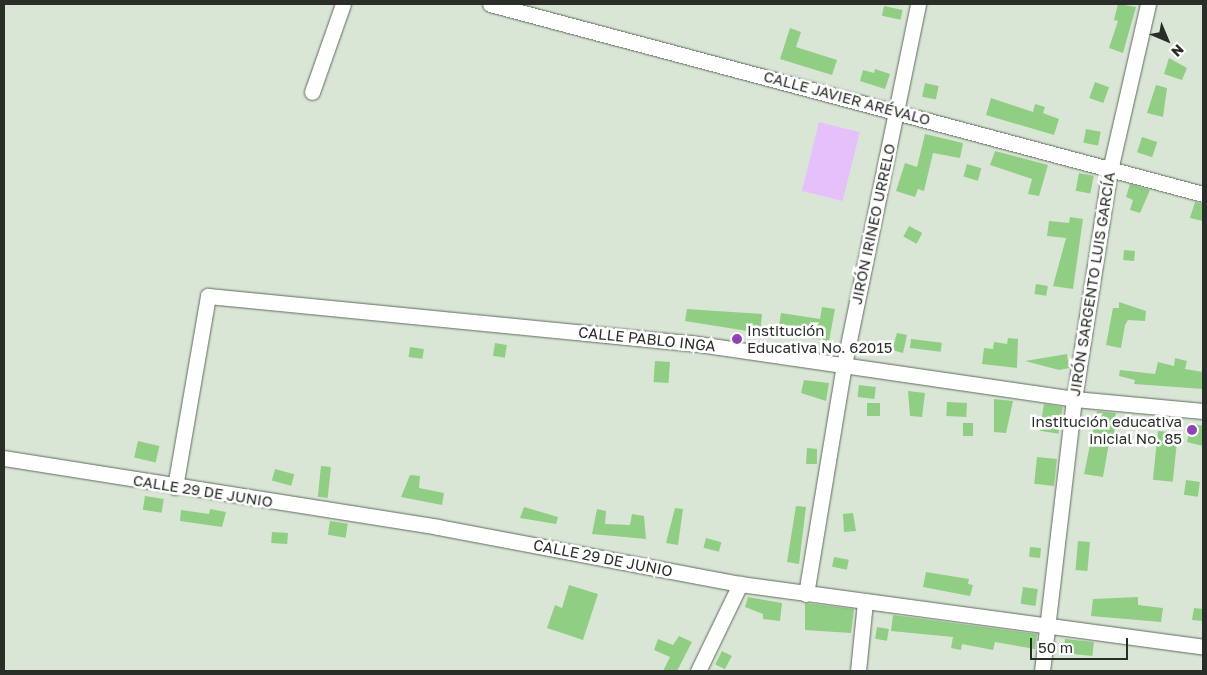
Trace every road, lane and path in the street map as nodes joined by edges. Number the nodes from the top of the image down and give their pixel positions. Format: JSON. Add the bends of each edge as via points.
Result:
{"nodes":[{"id":1,"x":342,"y":4,"type":"edge"},
{"id":2,"x":490,"y":4,"type":"edge"},
{"id":3,"x":918,"y":4,"type":"edge"},
{"id":4,"x":1148,"y":4,"type":"edge"},
{"id":5,"x":312,"y":92,"type":"dead end"},
{"id":6,"x":896,"y":110,"type":"junction"},
{"id":7,"x":1110,"y":170,"type":"junction"},
{"id":8,"x":1203,"y":194,"type":"edge"},
{"id":9,"x":844,"y":365,"type":"junction"},
{"id":10,"x":1074,"y":399,"type":"junction"},
{"id":11,"x":1203,"y":412,"type":"edge"},
{"id":12,"x":4,"y":458,"type":"edge"},
{"id":13,"x":175,"y":486,"type":"junction"},
{"id":14,"x":740,"y":584,"type":"junction"},
{"id":15,"x":806,"y":594,"type":"junction"},
{"id":16,"x":865,"y":602,"type":"junction"},
{"id":17,"x":1045,"y":627,"type":"junction"},
{"id":18,"x":1203,"y":647,"type":"edge"},
{"id":19,"x":698,"y":671,"type":"edge"},
{"id":20,"x":858,"y":671,"type":"edge"},
{"id":21,"x":1042,"y":671,"type":"edge"}],
"edges":[{"from":1,"to":5,"type":"street"},
{"from":2,"to":6,"type":"street","name":"CALLE JAVIER ARÉVALO"},
{"from":3,"to":6,"type":"street","name":"JIRÓN IRINEO URRELO"},
{"from":4,"to":7,"type":"street","name":"JIRÓN SARGENTO LUIS GARCÍA"},
{"from":6,"to":7,"type":"street","name":"CALLE JAVIER ARÉVALO"},
{"from":6,"to":9,"type":"street","name":"JIRÓN IRINEO URRELO"},
{"from":7,"to":8,"type":"street","name":"CALLE JAVIER ARÉVALO"},
{"from":7,"to":10,"type":"street","name":"JIRÓN SARGENTO LUIS GARCÍA"},
{"from":9,"to":10,"type":"street","name":"CALLE PABLO INGA"},
{"from":9,"to":13,"type":"street","name":"CALLE PABLO INGA","via":[[691,343],[208,296]]},
{"from":9,"to":15,"type":"street","name":"JIRÓN IRINEO URRELO"},
{"from":10,"to":11,"type":"street","name":"CALLE PABLO INGA"},
{"from":10,"to":17,"type":"street","name":"JIRÓN SARGENTO LUIS GARCÍA"},
{"from":12,"to":13,"type":"street","name":"CALLE 29 DE JUNIO"},
{"from":13,"to":14,"type":"street","name":"CALLE 29 DE JUNIO","via":[[438,527]]},
{"from":14,"to":15,"type":"street","name":"CALLE 29 DE JUNIO"},
{"from":14,"to":19,"type":"street"},
{"from":15,"to":16,"type":"street","name":"CALLE 29 DE JUNIO"},
{"from":16,"to":17,"type":"street","name":"CALLE 29 DE JUNIO"},
{"from":16,"to":20,"type":"street"},
{"from":17,"to":18,"type":"street","name":"CALLE 29 DE JUNIO"},
{"from":17,"to":21,"type":"street","name":"JIRÓN SARGENTO LUIS GARCÍA"}]}
